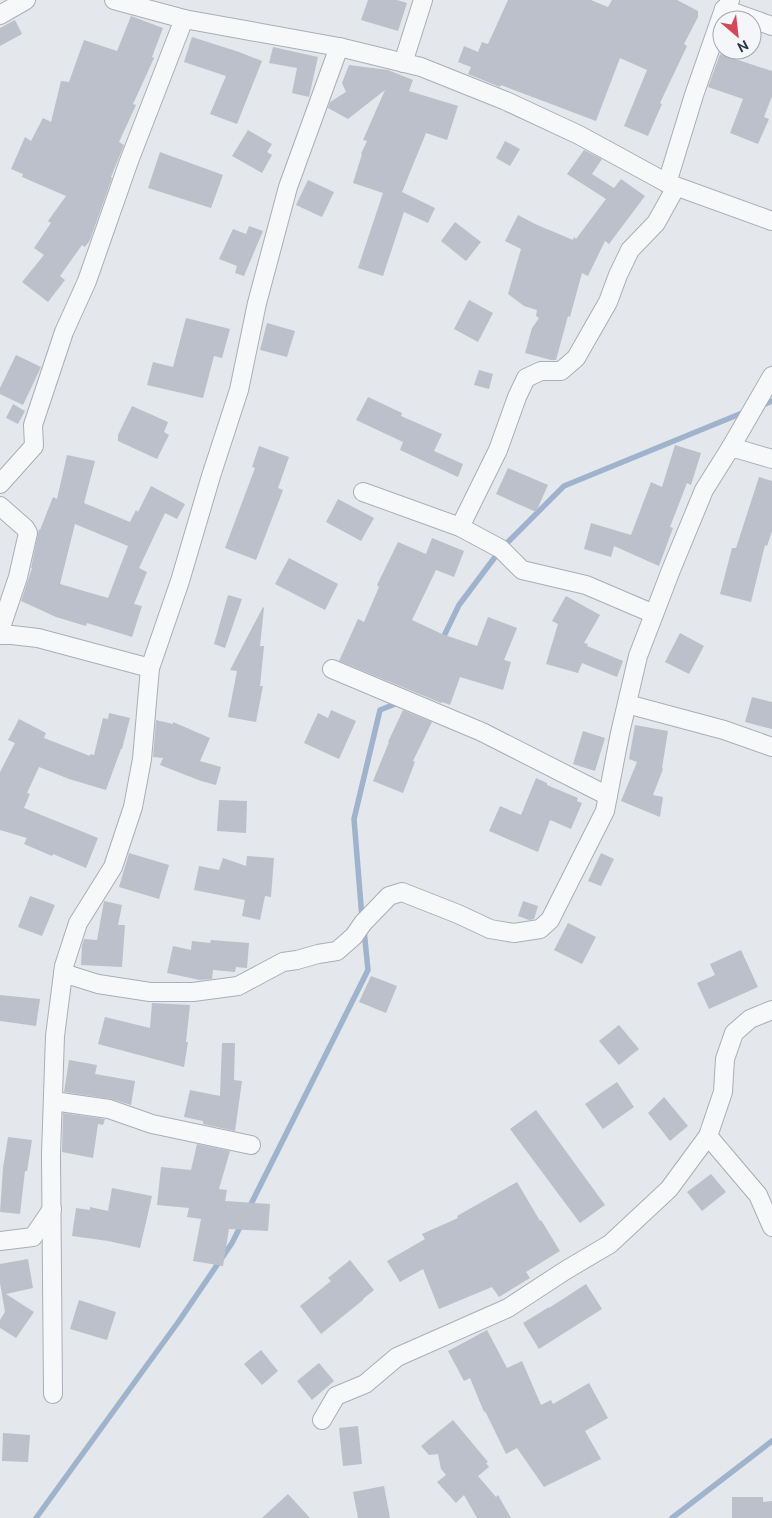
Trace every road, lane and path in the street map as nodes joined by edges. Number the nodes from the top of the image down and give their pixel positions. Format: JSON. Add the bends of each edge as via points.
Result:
{"nodes":[{"id":1,"x":26,"y":0,"type":"edge"},
{"id":2,"x":114,"y":0,"type":"edge"},
{"id":3,"x":423,"y":0,"type":"edge"},
{"id":4,"x":724,"y":4,"type":"edge"},
{"id":5,"x":168,"y":7,"type":"edge"},
{"id":6,"x":0,"y":15,"type":"edge"},
{"id":7,"x":184,"y":18,"type":"junction"},
{"id":8,"x":772,"y":26,"type":"edge"},
{"id":9,"x":339,"y":47,"type":"junction"},
{"id":10,"x":403,"y":63,"type":"junction"},
{"id":11,"x":671,"y":185,"type":"junction"},
{"id":12,"x":772,"y":221,"type":"edge"},
{"id":13,"x":772,"y":376,"type":"edge"},
{"id":14,"x":731,"y":447,"type":"junction"},
{"id":15,"x":772,"y":459,"type":"edge"},
{"id":16,"x":0,"y":484,"type":"edge"},
{"id":17,"x":363,"y":492,"type":"dead end"},
{"id":18,"x":0,"y":506,"type":"edge"},
{"id":19,"x":460,"y":527,"type":"junction"},
{"id":20,"x":654,"y":614,"type":"junction"},
{"id":21,"x":0,"y":630,"type":"edge"},
{"id":22,"x":0,"y":635,"type":"edge"},
{"id":23,"x":150,"y":668,"type":"junction"},
{"id":24,"x":332,"y":670,"type":"dead end"},
{"id":25,"x":627,"y":704,"type":"junction"},
{"id":26,"x":772,"y":747,"type":"edge"},
{"id":27,"x":608,"y":796,"type":"junction"},
{"id":28,"x":63,"y":973,"type":"junction"},
{"id":29,"x":772,"y":1010,"type":"edge"},
{"id":30,"x":53,"y":1100,"type":"junction"},
{"id":31,"x":708,"y":1136,"type":"junction"},
{"id":32,"x":251,"y":1145,"type":"dead end"},
{"id":33,"x":52,"y":1209,"type":"junction"},
{"id":34,"x":772,"y":1227,"type":"edge"},
{"id":35,"x":0,"y":1241,"type":"edge"},
{"id":36,"x":53,"y":1394,"type":"dead end"},
{"id":37,"x":322,"y":1420,"type":"dead end"}],
"edges":[{"from":1,"to":6,"type":"street"},
{"from":2,"to":5,"type":"street"},
{"from":3,"to":10,"type":"street"},
{"from":4,"to":8,"type":"street"},
{"from":4,"to":11,"type":"street","via":[[694,95]]},
{"from":5,"to":7,"type":"street"},
{"from":7,"to":9,"type":"street"},
{"from":7,"to":16,"type":"street","via":[[87,281],[64,332],[33,425],[34,446]]},
{"from":9,"to":10,"type":"street"},
{"from":9,"to":23,"type":"street","via":[[288,187],[257,303],[239,390]]},
{"from":10,"to":11,"type":"street","via":[[506,101],[579,135]]},
{"from":11,"to":12,"type":"street"},
{"from":11,"to":19,"type":"street","via":[[656,223],[630,250],[608,302],[576,358],[561,371],[541,371],[526,378],[498,450]]},
{"from":13,"to":14,"type":"street"},
{"from":14,"to":15,"type":"street"},
{"from":14,"to":20,"type":"street","via":[[704,490]]},
{"from":17,"to":19,"type":"street"},
{"from":18,"to":21,"type":"street","via":[[28,533],[18,577]]},
{"from":19,"to":20,"type":"street","via":[[501,549],[522,570],[586,586]]},
{"from":20,"to":25,"type":"street","via":[[638,656]]},
{"from":22,"to":23,"type":"street","via":[[38,638]]},
{"from":23,"to":28,"type":"street","via":[[142,760],[133,807],[113,867],[78,924]]},
{"from":24,"to":27,"type":"street","via":[[482,732]]},
{"from":25,"to":26,"type":"street","via":[[724,730]]},
{"from":25,"to":27,"type":"street"},
{"from":27,"to":28,"type":"street","via":[[606,811],[550,920],[540,929],[514,933],[490,929],[402,892],[388,896],[337,951],[283,962],[238,986],[193,992],[150,992],[98,984]]},
{"from":28,"to":30,"type":"street","via":[[54,1036]]},
{"from":29,"to":31,"type":"street","via":[[750,1019],[734,1033],[725,1059],[723,1092]]},
{"from":30,"to":32,"type":"street","via":[[109,1109],[152,1124]]},
{"from":30,"to":33,"type":"street"},
{"from":31,"to":34,"type":"street","via":[[758,1195]]},
{"from":31,"to":37,"type":"street","via":[[669,1189],[610,1244],[508,1308],[397,1357],[365,1384],[336,1396]]},
{"from":33,"to":35,"type":"street","via":[[33,1237]]},
{"from":33,"to":36,"type":"street"}]}
